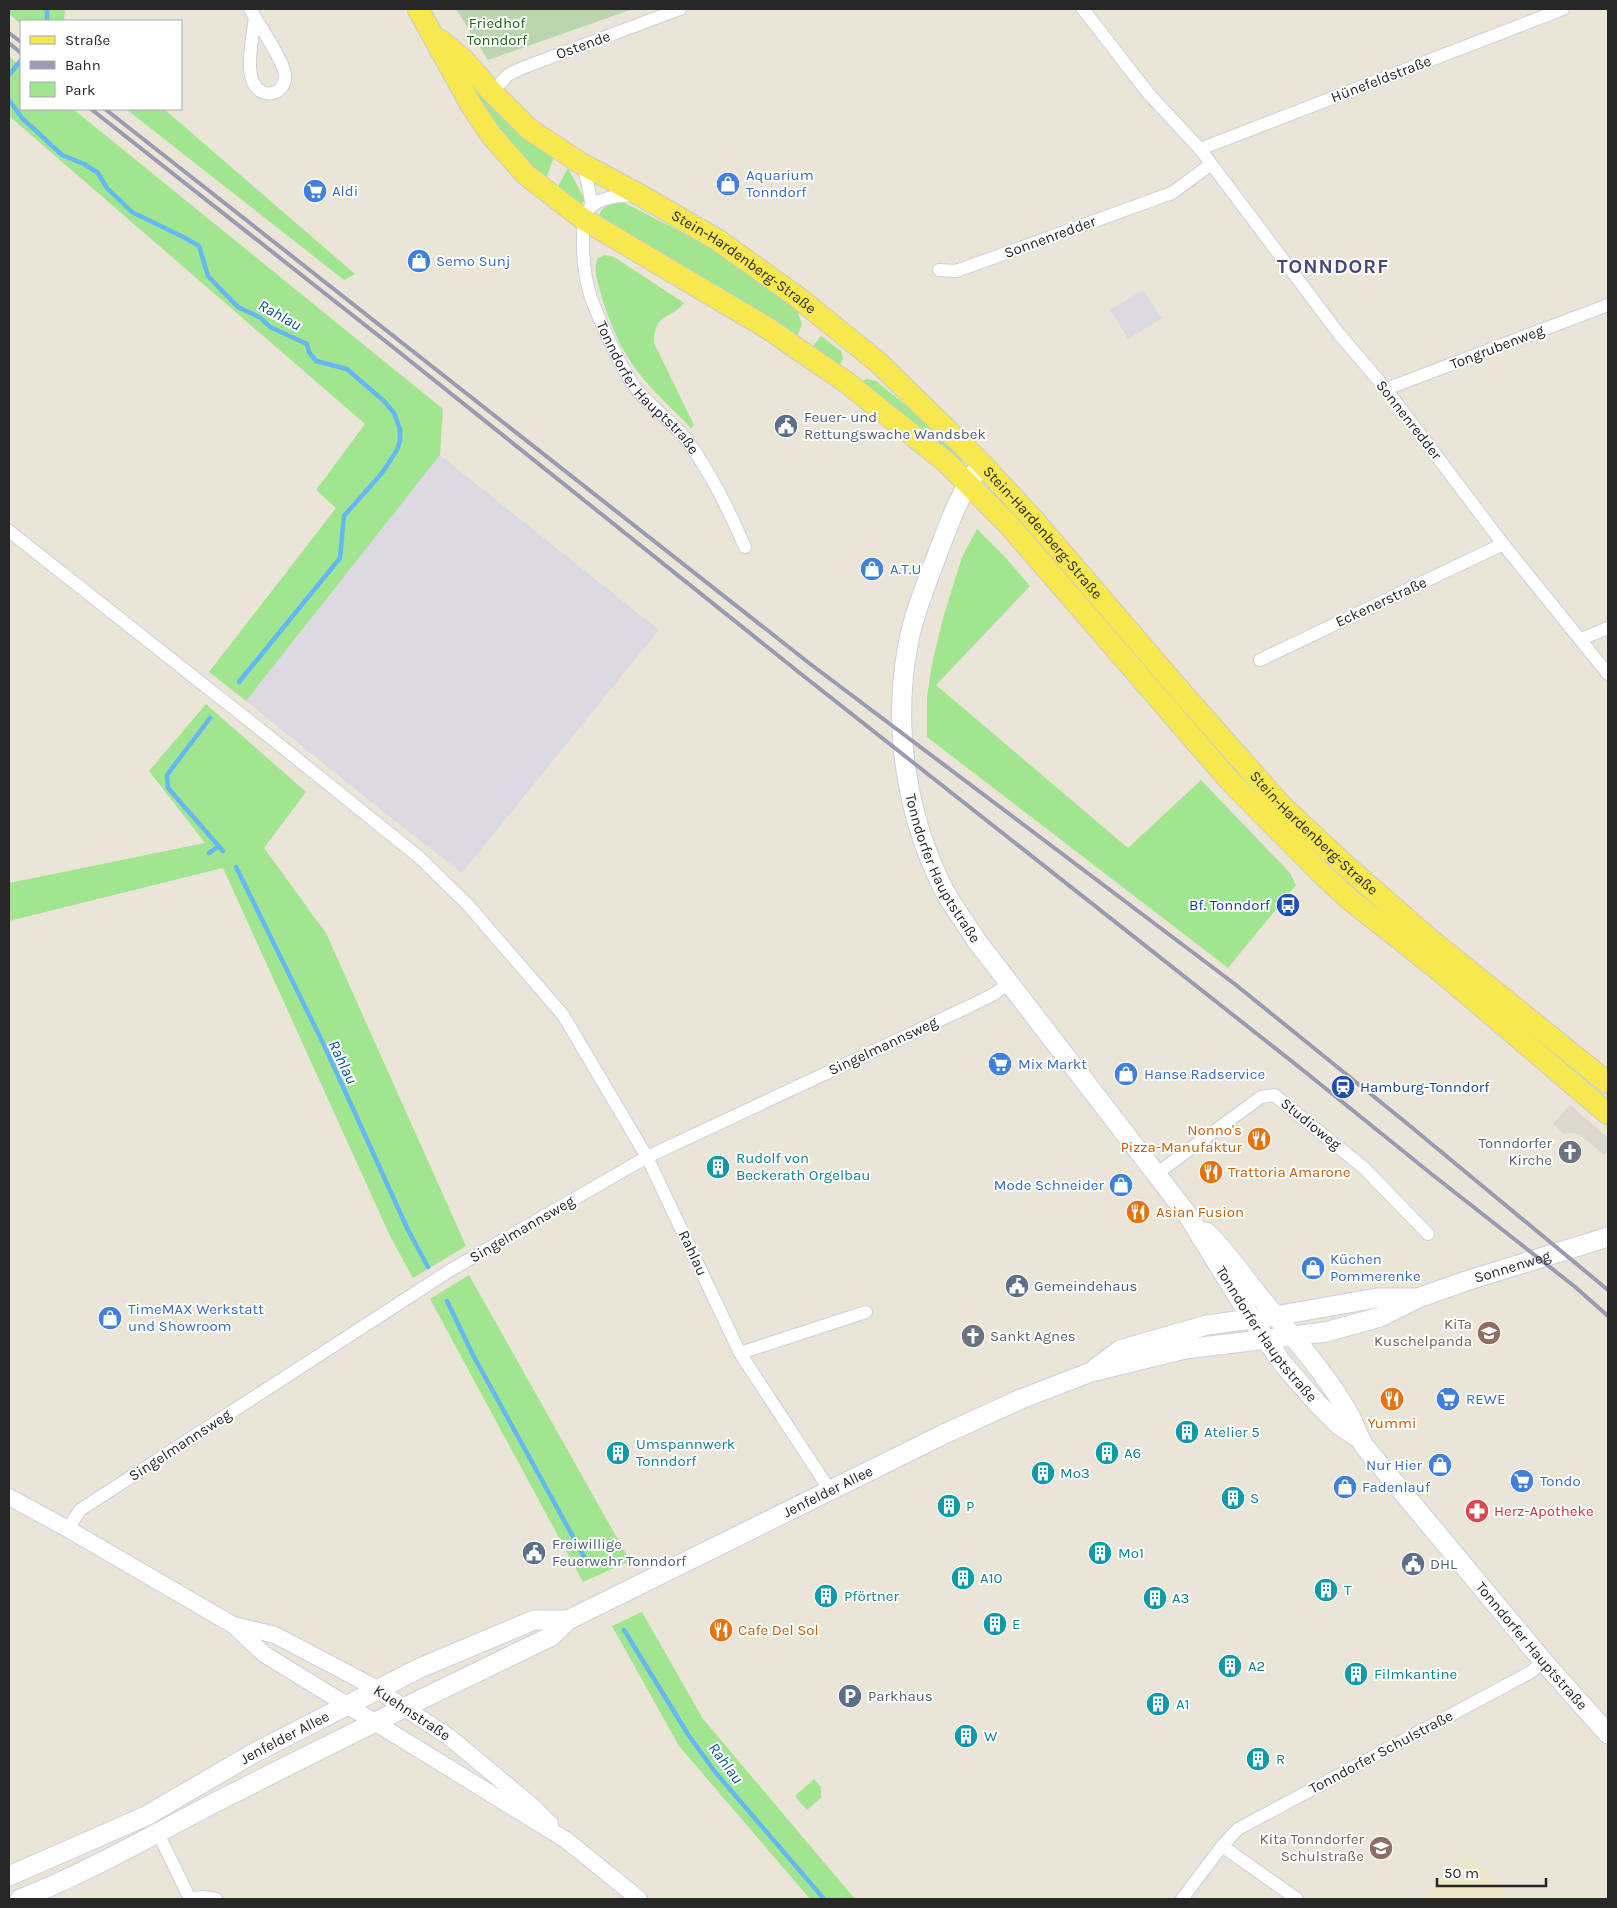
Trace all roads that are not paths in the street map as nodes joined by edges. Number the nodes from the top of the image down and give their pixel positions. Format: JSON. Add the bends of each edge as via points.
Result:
{"nodes":[{"id":1,"x":418,"y":9,"type":"edge"},
{"id":2,"x":680,"y":9,"type":"edge"},
{"id":3,"x":1083,"y":9,"type":"edge"},
{"id":4,"x":1562,"y":9,"type":"edge"},
{"id":5,"x":252,"y":13,"type":"edge"},
{"id":6,"x":434,"y":35,"type":"junction"},
{"id":7,"x":492,"y":92,"type":"junction"},
{"id":8,"x":1200,"y":149,"type":"junction"},
{"id":9,"x":582,"y":164,"type":"junction"},
{"id":10,"x":1210,"y":165,"type":"junction"},
{"id":11,"x":640,"y":195,"type":"junction"},
{"id":12,"x":587,"y":212,"type":"junction"},
{"id":13,"x":939,"y":270,"type":"dead end"},
{"id":14,"x":1608,"y":305,"type":"edge"},
{"id":15,"x":1386,"y":389,"type":"junction"},
{"id":16,"x":982,"y":464,"type":"junction"},
{"id":17,"x":968,"y":483,"type":"junction"},
{"id":18,"x":9,"y":531,"type":"edge"},
{"id":19,"x":1503,"y":544,"type":"junction"},
{"id":20,"x":744,"y":547,"type":"dead end"},
{"id":21,"x":1608,"y":628,"type":"edge"},
{"id":22,"x":1581,"y":638,"type":"junction"},
{"id":23,"x":1260,"y":660,"type":"dead end"},
{"id":24,"x":1608,"y":674,"type":"edge"},
{"id":25,"x":1009,"y":983,"type":"junction"},
{"id":26,"x":1608,"y":1083,"type":"edge"},
{"id":27,"x":1608,"y":1114,"type":"edge"},
{"id":28,"x":647,"y":1156,"type":"junction"},
{"id":29,"x":1156,"y":1174,"type":"junction"},
{"id":30,"x":1187,"y":1214,"type":"junction"},
{"id":31,"x":1428,"y":1234,"type":"dead end"},
{"id":32,"x":1608,"y":1237,"type":"edge"},
{"id":33,"x":1418,"y":1298,"type":"junction"},
{"id":34,"x":866,"y":1312,"type":"dead end"},
{"id":35,"x":1275,"y":1316,"type":"junction"},
{"id":36,"x":1251,"y":1318,"type":"junction"},
{"id":37,"x":1293,"y":1336,"type":"junction"},
{"id":38,"x":1264,"y":1339,"type":"junction"},
{"id":39,"x":740,"y":1353,"type":"junction"},
{"id":40,"x":1091,"y":1372,"type":"junction"},
{"id":41,"x":1360,"y":1439,"type":"junction"},
{"id":42,"x":829,"y":1489,"type":"junction"},
{"id":43,"x":9,"y":1497,"type":"edge"},
{"id":44,"x":68,"y":1529,"type":"junction"},
{"id":45,"x":568,"y":1620,"type":"junction"},
{"id":46,"x":233,"y":1625,"type":"junction"},
{"id":47,"x":1543,"y":1661,"type":"junction"},
{"id":48,"x":377,"y":1690,"type":"junction"},
{"id":49,"x":347,"y":1705,"type":"junction"},
{"id":50,"x":405,"y":1708,"type":"junction"},
{"id":51,"x":375,"y":1722,"type":"junction"},
{"id":52,"x":1605,"y":1724,"type":"edge"},
{"id":53,"x":157,"y":1810,"type":"junction"},
{"id":54,"x":158,"y":1833,"type":"junction"},
{"id":55,"x":566,"y":1840,"type":"junction"},
{"id":56,"x":1222,"y":1846,"type":"junction"},
{"id":57,"x":9,"y":1876,"type":"edge"},
{"id":58,"x":20,"y":1899,"type":"edge"},
{"id":59,"x":190,"y":1899,"type":"edge"},
{"id":60,"x":216,"y":1899,"type":"edge"},
{"id":61,"x":639,"y":1899,"type":"edge"},
{"id":62,"x":1182,"y":1899,"type":"edge"},
{"id":63,"x":1297,"y":1899,"type":"edge"}],
"edges":[{"from":1,"to":6,"type":"main road"},
{"from":2,"to":7,"type":"street","name":"Ostende","via":[[522,68],[508,75]]},
{"from":3,"to":8,"type":"street","name":"Sonnenredder","via":[[1148,93]]},
{"from":4,"to":8,"type":"street","name":"Hünefeldstraße"},
{"from":5,"to":5,"type":"street","via":[[285,73],[281,89],[272,93],[260,91],[252,82]]},
{"from":6,"to":7,"type":"main road","name":"Stein-Hardenberg-Straße","via":[[464,60]]},
{"from":6,"to":12,"type":"main road","via":[[471,106],[503,149],[538,186]]},
{"from":7,"to":9,"type":"main road","name":"Stein-Hardenberg-Straße","via":[[529,129]]},
{"from":8,"to":10,"type":"street","name":"Sonnenredder"},
{"from":9,"to":11,"type":"main road","name":"Stein-Hardenberg-Straße"},
{"from":9,"to":12,"type":"street","name":"Tonndorfer Hauptstraße","via":[[587,180]]},
{"from":10,"to":13,"type":"street","name":"Sonnenredder","via":[[1172,193],[956,271]]},
{"from":10,"to":15,"type":"street","name":"Sonnenredder","via":[[1339,334]]},
{"from":11,"to":12,"type":"street","via":[[603,199]]},
{"from":11,"to":16,"type":"main road","name":"Stein-Hardenberg-Straße","via":[[718,240],[841,330]]},
{"from":12,"to":17,"type":"main road","name":"Stein-Hardenberg-Straße","via":[[799,350],[897,422]]},
{"from":12,"to":20,"type":"street","name":"Tonndorfer Hauptstraße","via":[[583,265],[597,314],[638,391],[689,442],[720,493]]},
{"from":14,"to":15,"type":"street","name":"Tongrubenweg"},
{"from":15,"to":19,"type":"street","name":"Sonnenredder"},
{"from":16,"to":17,"type":"main road","name":"Tonndorfer Hauptstraße"},
{"from":16,"to":26,"type":"main road","name":"Stein-Hardenberg-Straße","via":[[1282,806],[1427,937]]},
{"from":17,"to":25,"type":"main road","name":"Tonndorfer Hauptstraße","via":[[941,544],[913,623],[905,665],[903,737],[913,805],[932,865],[946,894]]},
{"from":17,"to":27,"type":"main road","name":"Stein-Hardenberg-Straße","via":[[1008,524],[1229,780],[1319,871]]},
{"from":18,"to":28,"type":"street","name":"Rahlau","via":[[419,857],[468,905],[563,1015]]},
{"from":19,"to":22,"type":"street","name":"Sonnenredder"},
{"from":19,"to":23,"type":"street","name":"Eckenerstraße"},
{"from":21,"to":22,"type":"street"},
{"from":22,"to":24,"type":"street","name":"Sonnenredder"},
{"from":25,"to":28,"type":"street","name":"Singelmannsweg","via":[[972,1005]]},
{"from":25,"to":29,"type":"main road","name":"Tonndorfer Hauptstraße"},
{"from":28,"to":39,"type":"street","name":"Rahlau"},
{"from":28,"to":44,"type":"street","name":"Singelmannsweg","via":[[449,1271],[80,1510]]},
{"from":29,"to":30,"type":"main road","name":"Tonndorfer Hauptstraße"},
{"from":29,"to":31,"type":"street","name":"Studioweg","via":[[1261,1097],[1274,1095],[1364,1168]]},
{"from":30,"to":35,"type":"main road","name":"Tonndorfer Hauptstraße","via":[[1222,1247]]},
{"from":30,"to":36,"type":"main road","name":"Tonndorfer Hauptstraße"},
{"from":32,"to":33,"type":"main road","name":"Sonnenweg"},
{"from":33,"to":35,"type":"main road","name":"Sonnenweg","via":[[1377,1298]]},
{"from":33,"to":37,"type":"main road","name":"Sonnenweg","via":[[1362,1323]]},
{"from":34,"to":39,"type":"street"},
{"from":35,"to":36,"type":"main road","name":"Jenfelder Allee"},
{"from":35,"to":37,"type":"main road","name":"Tonndorfer Hauptstraße"},
{"from":36,"to":38,"type":"main road","name":"Tonndorfer Hauptstraße"},
{"from":36,"to":40,"type":"main road","name":"Jenfelder Allee","via":[[1198,1327],[1120,1350]]},
{"from":37,"to":38,"type":"main road","name":"Sonnenweg"},
{"from":37,"to":41,"type":"main road","name":"Tonndorfer Hauptstraße","via":[[1351,1417]]},
{"from":38,"to":40,"type":"main road","name":"Jenfelder Allee","via":[[1185,1349]]},
{"from":38,"to":41,"type":"main road","name":"Tonndorfer Hauptstraße","via":[[1317,1404]]},
{"from":39,"to":42,"type":"street","name":"Rahlau"},
{"from":40,"to":42,"type":"main road","name":"Jenfelder Allee","via":[[1021,1399]]},
{"from":41,"to":47,"type":"main road","name":"Tonndorfer Hauptstraße"},
{"from":42,"to":45,"type":"main road","name":"Jenfelder Allee"},
{"from":43,"to":44,"type":"street","name":"Kuehnstraße"},
{"from":44,"to":46,"type":"street","name":"Kuehnstraße"},
{"from":45,"to":48,"type":"main road","name":"Jenfelder Allee","via":[[534,1620],[420,1668]]},
{"from":45,"to":50,"type":"main road","name":"Jenfelder Allee","via":[[550,1637]]},
{"from":46,"to":48,"type":"street","name":"Kuehnstraße","via":[[275,1635]]},
{"from":46,"to":49,"type":"street","name":"Kuehnstraße","via":[[264,1654]]},
{"from":47,"to":52,"type":"main road","name":"Tonndorfer Hauptstraße"},
{"from":47,"to":56,"type":"street","name":"Tonndorfer Schulstraße","via":[[1530,1672],[1238,1829]]},
{"from":48,"to":49,"type":"main road","name":"Jenfelder Allee"},
{"from":48,"to":50,"type":"street","name":"Kuehnstraße"},
{"from":49,"to":51,"type":"street","name":"Kuehnstraße"},
{"from":49,"to":53,"type":"main road","name":"Jenfelder Allee","via":[[254,1753]]},
{"from":50,"to":51,"type":"main road","name":"Jenfelder Allee"},
{"from":50,"to":55,"type":"street","name":"Kuehnstraße","via":[[449,1737],[526,1800]]},
{"from":51,"to":54,"type":"main road","name":"Jenfelder Allee"},
{"from":51,"to":55,"type":"street","name":"Kuehnstraße"},
{"from":53,"to":54,"type":"main road"},
{"from":53,"to":57,"type":"main road","name":"Jenfelder Allee"},
{"from":54,"to":58,"type":"main road","name":"Jenfelder Allee"},
{"from":54,"to":59,"type":"street"},
{"from":55,"to":61,"type":"street","name":"Kuehnstraße"},
{"from":56,"to":62,"type":"street","name":"Tonndorfer Schulstraße"},
{"from":56,"to":63,"type":"street"},
{"from":59,"to":60,"type":"street"}]}
